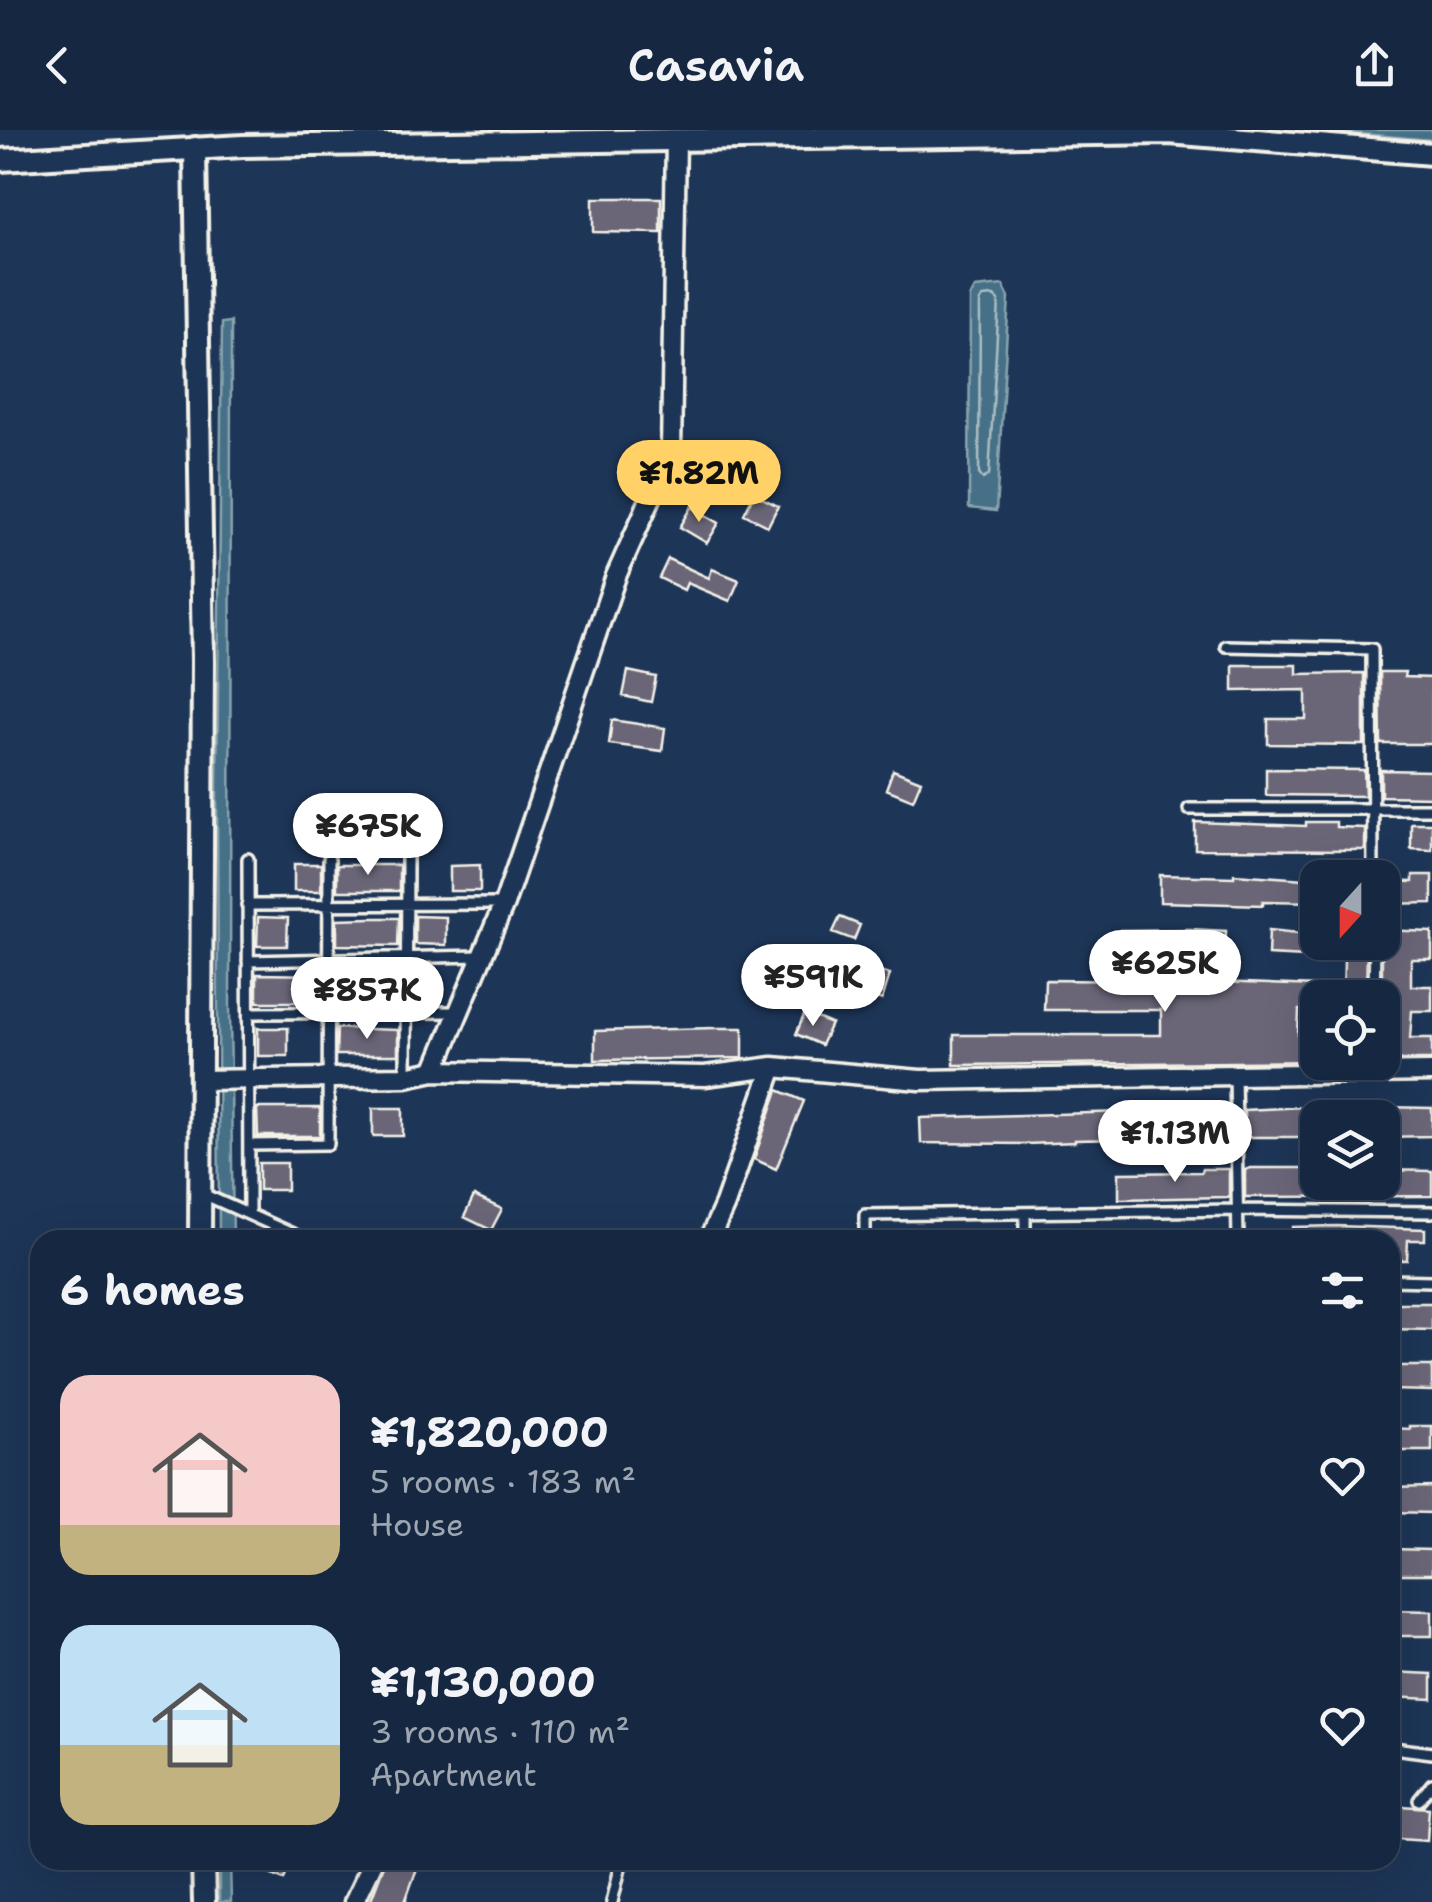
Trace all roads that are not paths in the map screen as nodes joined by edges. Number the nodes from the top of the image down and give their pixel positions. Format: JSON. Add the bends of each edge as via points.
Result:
{"nodes":[{"id":1,"x":244,"y":138,"type":"edge"},
{"id":2,"x":676,"y":139,"type":"junction"},
{"id":3,"x":195,"y":148,"type":"junction"},
{"id":4,"x":1432,"y":154,"type":"edge"},
{"id":5,"x":0,"y":160,"type":"edge"},
{"id":6,"x":1226,"y":646,"type":"dead end"},
{"id":7,"x":1372,"y":808,"type":"junction"},
{"id":8,"x":1432,"y":808,"type":"edge"},
{"id":9,"x":1189,"y":809,"type":"dead end"},
{"id":10,"x":407,"y":858,"type":"dead end"},
{"id":11,"x":248,"y":859,"type":"dead end"},
{"id":12,"x":329,"y":860,"type":"dead end"},
{"id":13,"x":1373,"y":860,"type":"edge"},
{"id":14,"x":329,"y":904,"type":"junction"},
{"id":15,"x":407,"y":904,"type":"junction"},
{"id":16,"x":504,"y":904,"type":"junction"},
{"id":17,"x":246,"y":905,"type":"junction"},
{"id":18,"x":482,"y":956,"type":"junction"},
{"id":19,"x":407,"y":958,"type":"junction"},
{"id":20,"x":329,"y":960,"type":"junction"},
{"id":21,"x":248,"y":961,"type":"junction"},
{"id":22,"x":406,"y":1012,"type":"junction"},
{"id":23,"x":459,"y":1012,"type":"junction"},
{"id":24,"x":329,"y":1013,"type":"junction"},
{"id":25,"x":249,"y":1014,"type":"junction"},
{"id":26,"x":773,"y":1066,"type":"junction"},
{"id":27,"x":434,"y":1070,"type":"junction"},
{"id":28,"x":1400,"y":1070,"type":"edge"},
{"id":29,"x":1300,"y":1071,"type":"edge"},
{"id":30,"x":1432,"y":1072,"type":"edge"},
{"id":31,"x":1235,"y":1074,"type":"junction"},
{"id":32,"x":406,"y":1077,"type":"junction"},
{"id":33,"x":242,"y":1078,"type":"junction"},
{"id":34,"x":206,"y":1079,"type":"junction"},
{"id":35,"x":330,"y":1079,"type":"junction"},
{"id":36,"x":250,"y":1145,"type":"junction"},
{"id":37,"x":208,"y":1196,"type":"junction"},
{"id":38,"x":1238,"y":1210,"type":"junction"},
{"id":39,"x":1432,"y":1212,"type":"edge"},
{"id":40,"x":250,"y":1214,"type":"junction"},
{"id":41,"x":1025,"y":1214,"type":"junction"},
{"id":42,"x":202,"y":1230,"type":"edge"},
{"id":43,"x":284,"y":1230,"type":"edge"},
{"id":44,"x":713,"y":1230,"type":"edge"},
{"id":45,"x":865,"y":1230,"type":"edge"},
{"id":46,"x":1025,"y":1230,"type":"edge"},
{"id":47,"x":1238,"y":1230,"type":"edge"},
{"id":48,"x":1400,"y":1280,"type":"edge"},
{"id":49,"x":1432,"y":1281,"type":"edge"},
{"id":50,"x":1400,"y":1749,"type":"edge"},
{"id":51,"x":1432,"y":1752,"type":"edge"},
{"id":52,"x":1432,"y":1784,"type":"edge"},
{"id":53,"x":1419,"y":1800,"type":"dead end"},
{"id":54,"x":204,"y":1870,"type":"edge"},
{"id":55,"x":369,"y":1870,"type":"edge"},
{"id":56,"x":620,"y":1870,"type":"edge"},
{"id":57,"x":204,"y":1902,"type":"edge"},
{"id":58,"x":354,"y":1902,"type":"edge"},
{"id":59,"x":612,"y":1902,"type":"edge"}],
"edges":[{"from":1,"to":2,"type":"street"},
{"from":1,"to":3,"type":"street"},
{"from":2,"to":4,"type":"street","via":[[1169,133]]},
{"from":2,"to":16,"type":"street","via":[[671,452],[616,576]]},
{"from":3,"to":5,"type":"street"},
{"from":3,"to":34,"type":"street"},
{"from":6,"to":7,"type":"lane","via":[[1372,648]]},
{"from":7,"to":8,"type":"lane"},
{"from":7,"to":9,"type":"lane"},
{"from":7,"to":13,"type":"lane"},
{"from":10,"to":15,"type":"lane"},
{"from":11,"to":17,"type":"lane"},
{"from":12,"to":14,"type":"lane"},
{"from":14,"to":15,"type":"lane"},
{"from":14,"to":17,"type":"lane"},
{"from":14,"to":20,"type":"lane"},
{"from":15,"to":16,"type":"lane"},
{"from":15,"to":19,"type":"lane"},
{"from":16,"to":18,"type":"street"},
{"from":17,"to":21,"type":"lane"},
{"from":18,"to":19,"type":"lane"},
{"from":18,"to":23,"type":"street"},
{"from":19,"to":20,"type":"lane"},
{"from":19,"to":22,"type":"lane"},
{"from":20,"to":21,"type":"lane"},
{"from":20,"to":24,"type":"lane"},
{"from":21,"to":25,"type":"lane"},
{"from":22,"to":23,"type":"lane"},
{"from":22,"to":24,"type":"lane"},
{"from":22,"to":32,"type":"lane"},
{"from":23,"to":27,"type":"street"},
{"from":24,"to":25,"type":"lane"},
{"from":24,"to":35,"type":"lane"},
{"from":25,"to":33,"type":"lane"},
{"from":26,"to":27,"type":"street","via":[[705,1076]]},
{"from":26,"to":31,"type":"street","via":[[920,1080]]},
{"from":26,"to":44,"type":"street"},
{"from":27,"to":32,"type":"street"},
{"from":28,"to":30,"type":"street"},
{"from":29,"to":31,"type":"street"},
{"from":31,"to":38,"type":"lane"},
{"from":32,"to":35,"type":"street"},
{"from":33,"to":34,"type":"street"},
{"from":33,"to":35,"type":"street"},
{"from":33,"to":36,"type":"lane"},
{"from":34,"to":37,"type":"street"},
{"from":35,"to":36,"type":"lane","via":[[328,1144]]},
{"from":36,"to":40,"type":"lane"},
{"from":37,"to":40,"type":"lane"},
{"from":37,"to":42,"type":"street"},
{"from":38,"to":39,"type":"lane"},
{"from":38,"to":41,"type":"lane"},
{"from":38,"to":47,"type":"lane"},
{"from":40,"to":43,"type":"lane"},
{"from":41,"to":45,"type":"lane","via":[[865,1215]]},
{"from":41,"to":46,"type":"lane"},
{"from":48,"to":49,"type":"lane"},
{"from":50,"to":51,"type":"lane"},
{"from":52,"to":53,"type":"lane"},
{"from":54,"to":57,"type":"street"},
{"from":55,"to":58,"type":"street"},
{"from":56,"to":59,"type":"lane"}]}
